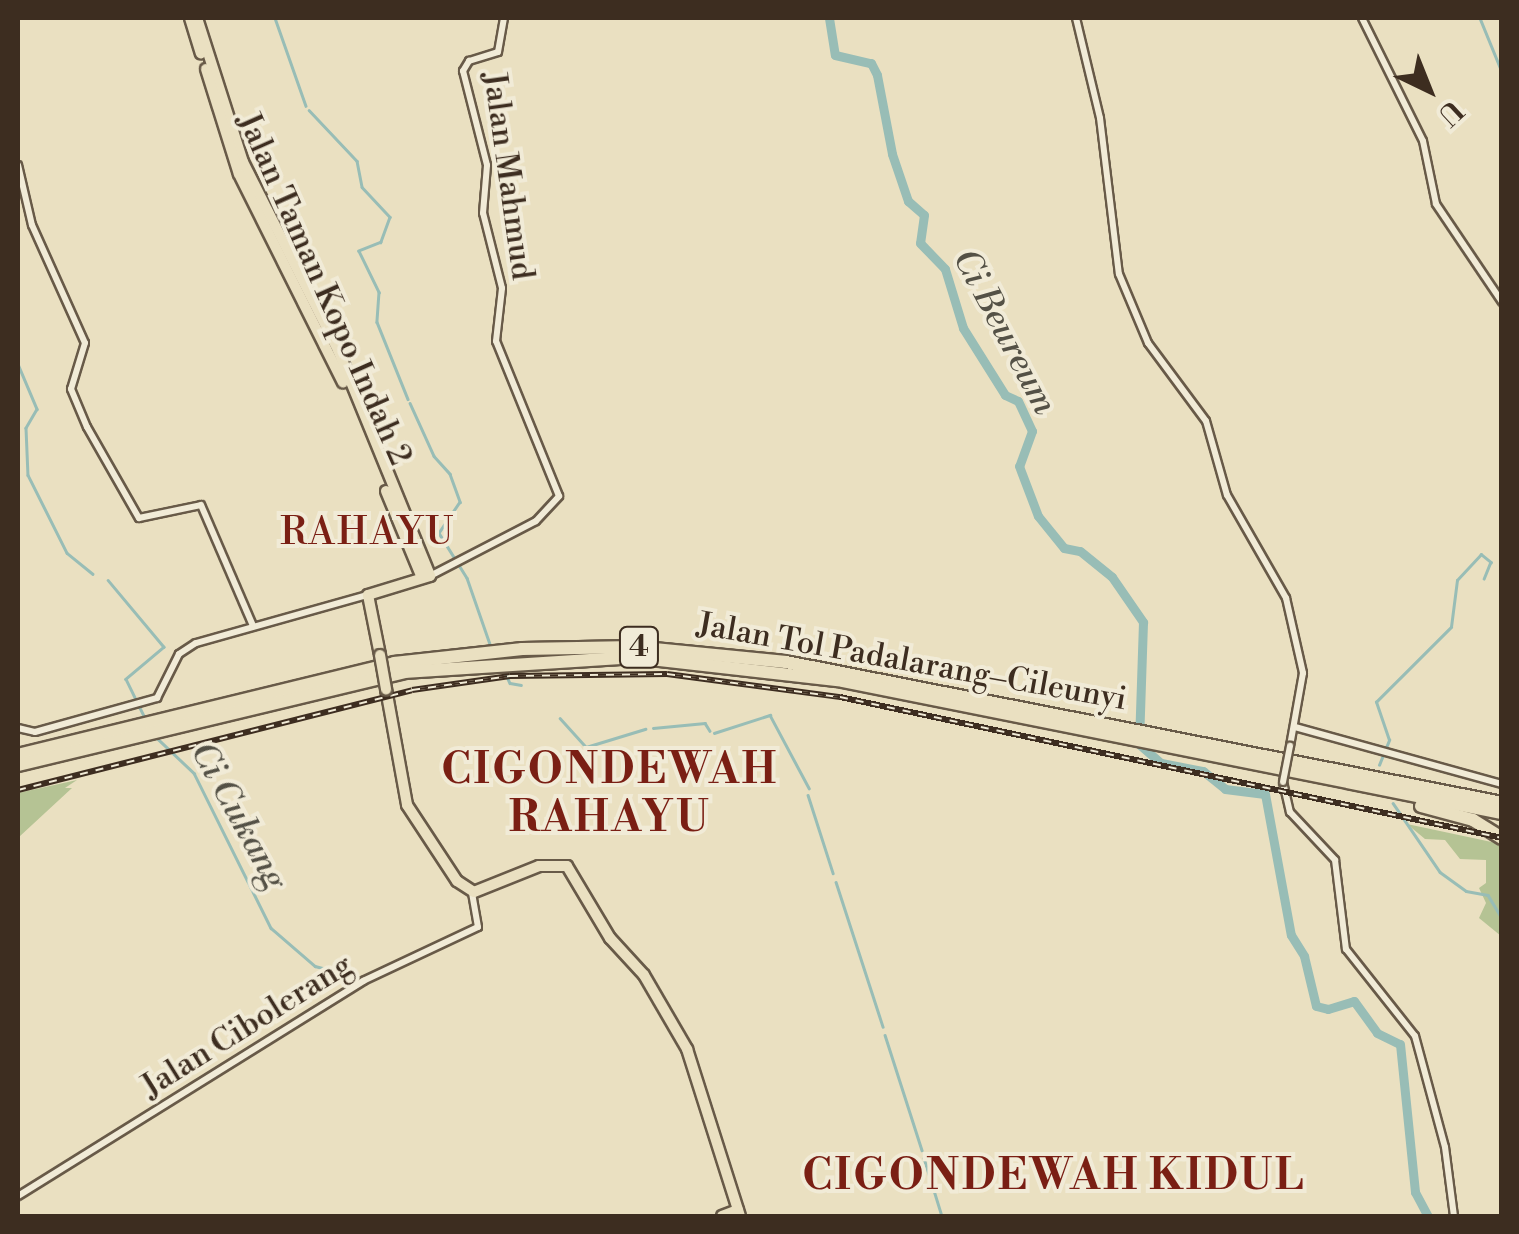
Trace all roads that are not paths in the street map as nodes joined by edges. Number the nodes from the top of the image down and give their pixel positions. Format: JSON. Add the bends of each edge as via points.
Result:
{"nodes":[{"id":1,"x":194,"y":18,"type":"edge"},
{"id":2,"x":504,"y":18,"type":"edge"},
{"id":3,"x":1076,"y":18,"type":"edge"},
{"id":4,"x":1362,"y":18,"type":"edge"},
{"id":5,"x":18,"y":165,"type":"edge"},
{"id":6,"x":1502,"y":302,"type":"edge"},
{"id":7,"x":426,"y":577,"type":"junction"},
{"id":8,"x":368,"y":595,"type":"junction"},
{"id":9,"x":254,"y":626,"type":"junction"},
{"id":10,"x":1295,"y":727,"type":"junction"},
{"id":11,"x":18,"y":728,"type":"edge"},
{"id":12,"x":140,"y":728,"type":"junction"},
{"id":13,"x":1156,"y":739,"type":"junction"},
{"id":14,"x":18,"y":756,"type":"edge"},
{"id":15,"x":18,"y":766,"type":"edge"},
{"id":16,"x":1264,"y":767,"type":"junction"},
{"id":17,"x":1328,"y":769,"type":"junction"},
{"id":18,"x":1502,"y":784,"type":"edge"},
{"id":19,"x":1502,"y":798,"type":"edge"},
{"id":20,"x":1502,"y":813,"type":"edge"},
{"id":21,"x":1502,"y":838,"type":"edge"},
{"id":22,"x":472,"y":892,"type":"junction"},
{"id":23,"x":18,"y":1196,"type":"edge"},
{"id":24,"x":739,"y":1214,"type":"edge"},
{"id":25,"x":722,"y":1216,"type":"edge"},
{"id":26,"x":1454,"y":1216,"type":"edge"}],
"edges":[{"from":1,"to":7,"type":"main road","name":"Jalan Taman Kopo Indah 2","via":[[243,162],[338,350]]},
{"from":2,"to":7,"type":"street","name":"Jalan Mahmud","via":[[498,52],[469,61],[463,71],[487,165],[483,213],[502,288],[496,340],[559,496],[536,521]]},
{"from":3,"to":10,"type":"street","via":[[1100,118],[1115,262],[1142,332],[1206,421],[1228,495],[1283,590],[1303,672]]},
{"from":4,"to":6,"type":"street","via":[[1423,142],[1433,197]]},
{"from":5,"to":9,"type":"street","via":[[32,226],[85,343],[71,389],[87,427],[139,518],[201,505]]},
{"from":7,"to":8,"type":"main road"},
{"from":8,"to":9,"type":"street"},
{"from":8,"to":22,"type":"main road","bridge":true,"via":[[414,822]]},
{"from":9,"to":11,"type":"street","via":[[183,649],[162,694],[29,733]]},
{"from":10,"to":18,"type":"street"},
{"from":10,"to":26,"type":"street","bridge":true,"via":[[1284,782],[1290,812],[1335,860],[1346,949],[1416,1036]]},
{"from":12,"to":13,"type":"highway","name":"Jalan Tol Padalarang–Cileunyi","number":"4","via":[[404,672],[634,658],[805,675]]},
{"from":12,"to":14,"type":"highway","name":"Jalan Tol Padalarang–Cileunyi","number":"4"},
{"from":12,"to":15,"type":"highway","name":"Jalan Tol Padalarang–Cileunyi","number":"4"},
{"from":13,"to":16,"type":"highway","name":"Jalan Tol Padalarang–Cileunyi","number":"4"},
{"from":13,"to":17,"type":"highway","name":"Jalan Tol Padalarang–Cileunyi","number":"4"},
{"from":16,"to":20,"type":"highway","name":"Jalan Tol Padalarang–Cileunyi","number":"4"},
{"from":16,"to":21,"type":"highway","via":[[1457,814]]},
{"from":17,"to":19,"type":"highway","name":"Jalan Tol Padalarang–Cileunyi","number":"4"},
{"from":17,"to":19,"type":"highway"},
{"from":22,"to":23,"type":"street","name":"Jalan Cibolerang","via":[[478,927],[363,981]]},
{"from":22,"to":24,"type":"main road","via":[[539,866],[568,868],[682,1038]]},
{"from":24,"to":25,"type":"main road"}]}
